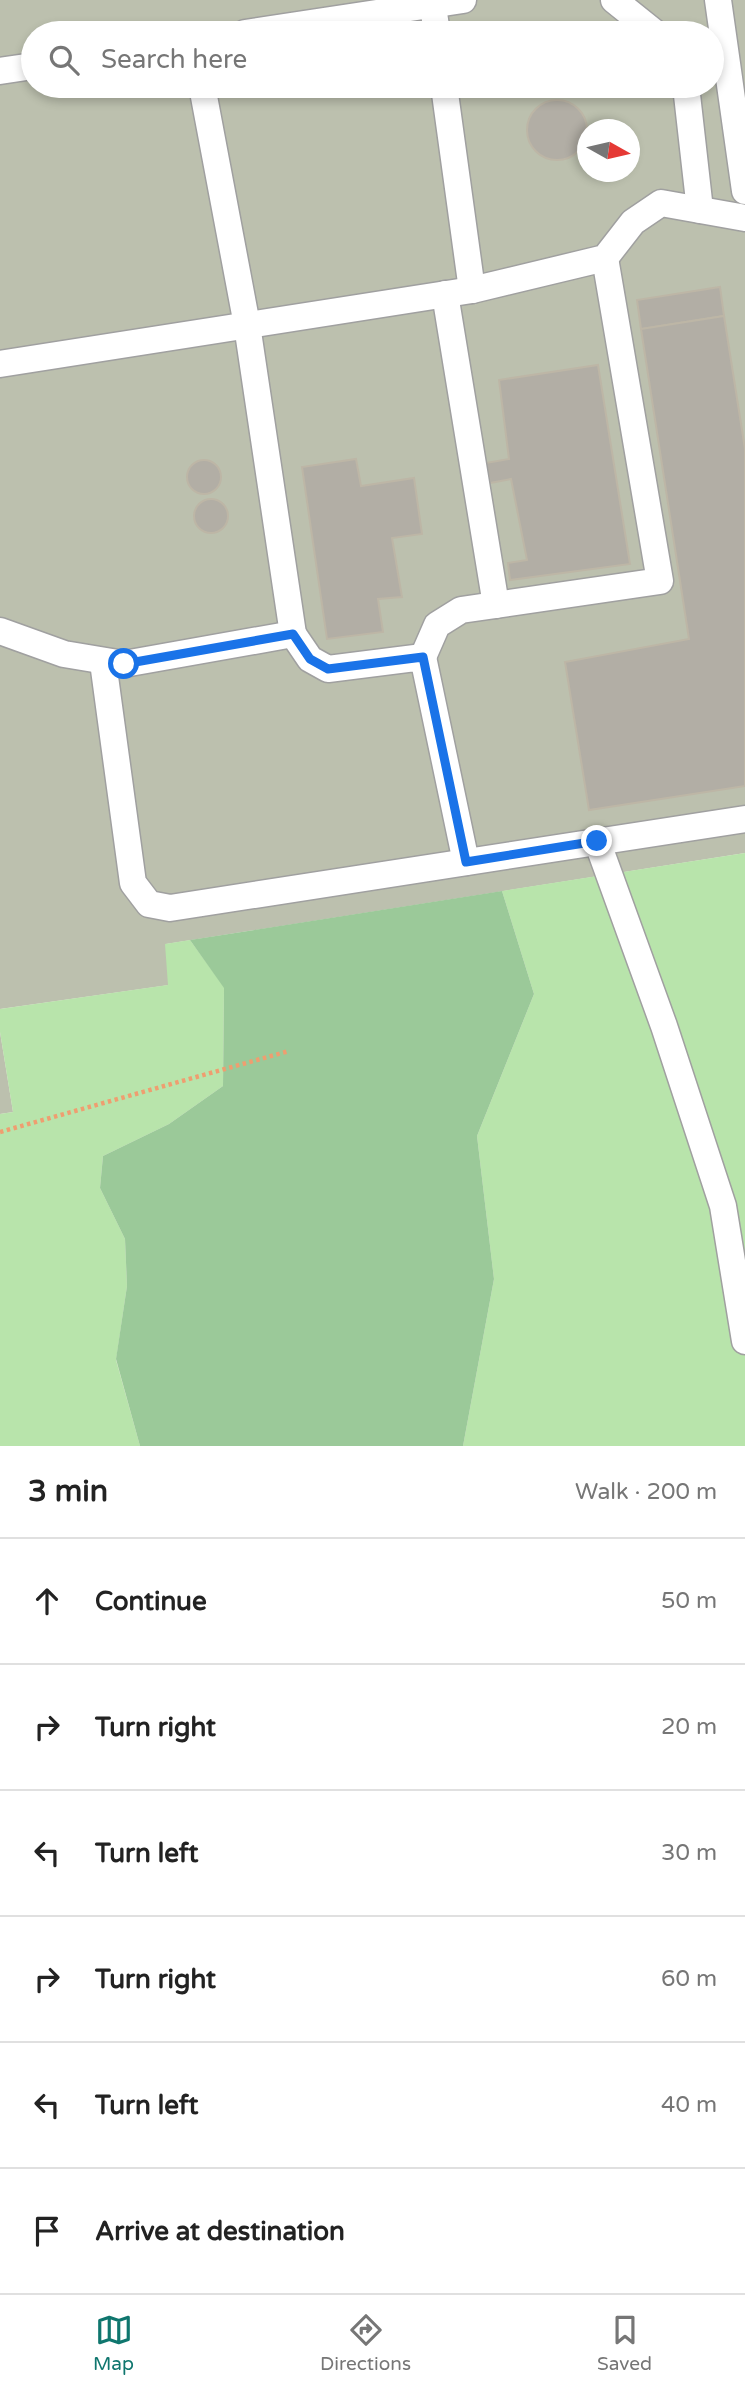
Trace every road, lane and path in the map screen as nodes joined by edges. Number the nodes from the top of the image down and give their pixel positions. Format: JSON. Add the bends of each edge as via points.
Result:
{"nodes":[{"id":1,"x":463,"y":0,"type":"edge"},
{"id":2,"x":614,"y":0,"type":"edge"},
{"id":3,"x":718,"y":0,"type":"edge"},
{"id":4,"x":433,"y":2,"type":"edge"},
{"id":5,"x":318,"y":21,"type":"edge"},
{"id":6,"x":435,"y":21,"type":"edge"},
{"id":7,"x":639,"y":21,"type":"edge"},
{"id":8,"x":721,"y":21,"type":"edge"},
{"id":9,"x":724,"y":42,"type":"edge"},
{"id":10,"x":21,"y":68,"type":"edge"},
{"id":11,"x":0,"y":71,"type":"edge"},
{"id":12,"x":204,"y":98,"type":"edge"},
{"id":13,"x":446,"y":98,"type":"edge"},
{"id":14,"x":687,"y":98,"type":"edge"},
{"id":15,"x":745,"y":191,"type":"edge"},
{"id":16,"x":700,"y":210,"type":"junction"},
{"id":17,"x":745,"y":218,"type":"edge"},
{"id":18,"x":605,"y":258,"type":"junction"},
{"id":19,"x":472,"y":290,"type":"junction"},
{"id":20,"x":445,"y":294,"type":"junction"},
{"id":21,"x":247,"y":325,"type":"junction"},
{"id":22,"x":0,"y":364,"type":"edge"},
{"id":23,"x":496,"y":605,"type":"junction"},
{"id":24,"x":0,"y":631,"type":"edge"},
{"id":25,"x":293,"y":634,"type":"junction"},
{"id":26,"x":423,"y":657,"type":"junction"},
{"id":27,"x":103,"y":662,"type":"junction"},
{"id":28,"x":745,"y":819,"type":"edge"},
{"id":29,"x":597,"y":841,"type":"junction"},
{"id":30,"x":466,"y":862,"type":"junction"},
{"id":31,"x":289,"y":1051,"type":"dead end"},
{"id":32,"x":0,"y":1132,"type":"edge"},
{"id":33,"x":745,"y":1341,"type":"edge"}],
"edges":[{"from":1,"to":4,"type":"lane"},
{"from":2,"to":7,"type":"lane"},
{"from":3,"to":8,"type":"lane"},
{"from":4,"to":5,"type":"lane"},
{"from":4,"to":6,"type":"lane"},
{"from":9,"to":15,"type":"lane"},
{"from":10,"to":11,"type":"lane"},
{"from":12,"to":21,"type":"lane"},
{"from":13,"to":19,"type":"lane"},
{"from":14,"to":16,"type":"lane"},
{"from":16,"to":17,"type":"lane"},
{"from":16,"to":18,"type":"lane","via":[[661,202],[633,222]]},
{"from":18,"to":19,"type":"lane"},
{"from":18,"to":23,"type":"lane","via":[[660,581]]},
{"from":19,"to":20,"type":"lane"},
{"from":20,"to":21,"type":"lane"},
{"from":20,"to":23,"type":"lane"},
{"from":21,"to":22,"type":"lane"},
{"from":21,"to":25,"type":"lane"},
{"from":23,"to":26,"type":"lane","via":[[461,610],[437,625]]},
{"from":24,"to":27,"type":"lane","via":[[64,654]]},
{"from":25,"to":26,"type":"lane","via":[[310,659],[328,669]]},
{"from":25,"to":27,"type":"lane","via":[[124,664]]},
{"from":26,"to":30,"type":"lane"},
{"from":27,"to":30,"type":"lane","via":[[133,883],[149,904],[170,908]]},
{"from":28,"to":29,"type":"lane"},
{"from":29,"to":30,"type":"lane"},
{"from":29,"to":33,"type":"lane","via":[[723,1206]]},
{"from":31,"to":32,"type":"path"}]}
